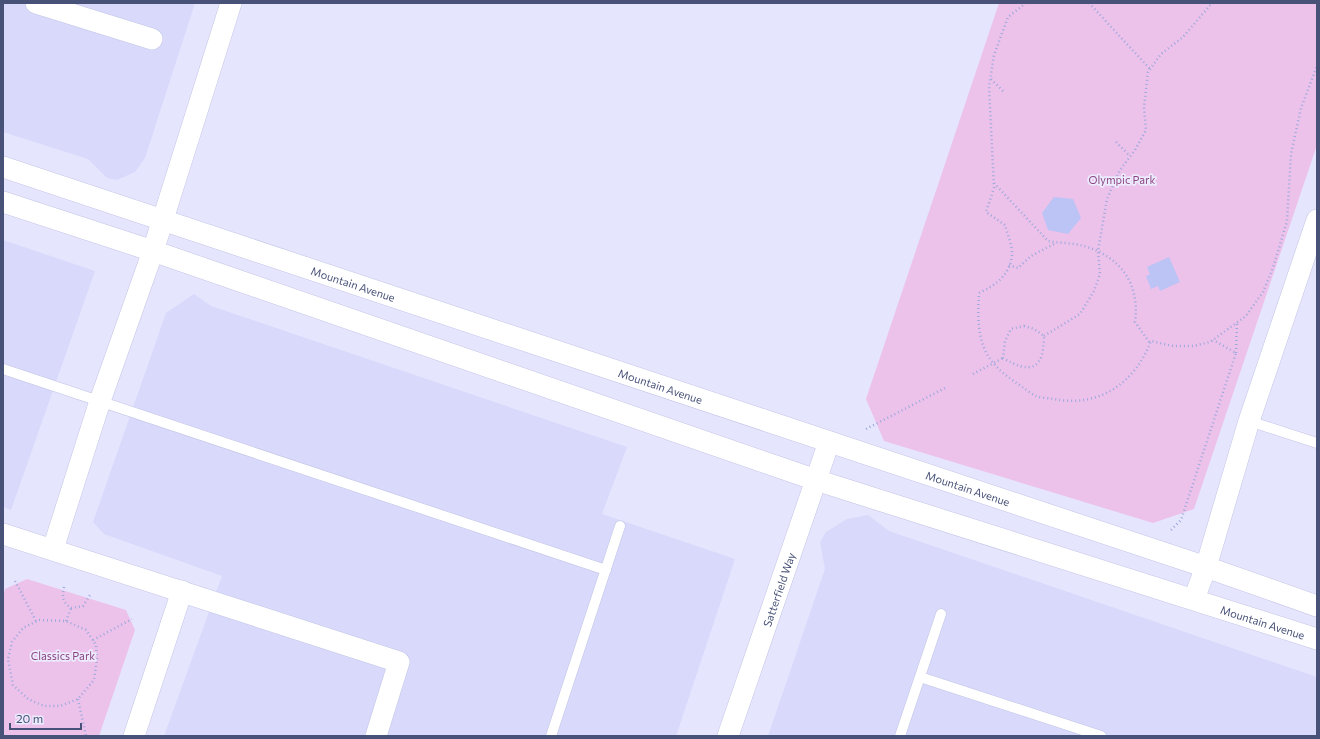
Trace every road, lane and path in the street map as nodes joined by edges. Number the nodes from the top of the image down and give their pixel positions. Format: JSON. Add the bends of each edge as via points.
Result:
{"nodes":[{"id":1,"x":36,"y":3,"type":"edge"},
{"id":2,"x":231,"y":3,"type":"edge"},
{"id":3,"x":1026,"y":3,"type":"edge"},
{"id":4,"x":1089,"y":3,"type":"edge"},
{"id":5,"x":1212,"y":3,"type":"edge"},
{"id":6,"x":152,"y":39,"type":"dead end"},
{"id":7,"x":1317,"y":66,"type":"edge"},
{"id":8,"x":1150,"y":69,"type":"junction"},
{"id":9,"x":990,"y":78,"type":"junction"},
{"id":10,"x":1005,"y":94,"type":"dead end"},
{"id":11,"x":1116,"y":142,"type":"dead end"},
{"id":12,"x":1130,"y":156,"type":"junction"},
{"id":13,"x":3,"y":167,"type":"edge"},
{"id":14,"x":994,"y":182,"type":"junction"},
{"id":15,"x":3,"y":202,"type":"edge"},
{"id":16,"x":163,"y":220,"type":"junction"},
{"id":17,"x":1317,"y":220,"type":"edge"},
{"id":18,"x":1058,"y":242,"type":"junction"},
{"id":19,"x":153,"y":251,"type":"junction"},
{"id":20,"x":1098,"y":251,"type":"junction"},
{"id":21,"x":1009,"y":265,"type":"junction"},
{"id":22,"x":1237,"y":322,"type":"junction"},
{"id":23,"x":1044,"y":336,"type":"junction"},
{"id":24,"x":1213,"y":340,"type":"junction"},
{"id":25,"x":1150,"y":343,"type":"junction"},
{"id":26,"x":1236,"y":353,"type":"junction"},
{"id":27,"x":1003,"y":358,"type":"junction"},
{"id":28,"x":994,"y":363,"type":"junction"},
{"id":29,"x":3,"y":369,"type":"edge"},
{"id":30,"x":973,"y":374,"type":"dead end"},
{"id":31,"x":947,"y":387,"type":"dead end"},
{"id":32,"x":100,"y":401,"type":"junction"},
{"id":33,"x":1249,"y":421,"type":"junction"},
{"id":34,"x":870,"y":436,"type":"dead end"},
{"id":35,"x":828,"y":442,"type":"junction"},
{"id":36,"x":1317,"y":443,"type":"edge"},
{"id":37,"x":816,"y":480,"type":"junction"},
{"id":38,"x":620,"y":526,"type":"dead end"},
{"id":39,"x":1164,"y":528,"type":"dead end"},
{"id":40,"x":3,"y":534,"type":"edge"},
{"id":41,"x":53,"y":549,"type":"junction"},
{"id":42,"x":1206,"y":567,"type":"junction"},
{"id":43,"x":606,"y":570,"type":"junction"},
{"id":44,"x":15,"y":581,"type":"dead end"},
{"id":45,"x":64,"y":587,"type":"dead end"},
{"id":46,"x":182,"y":591,"type":"junction"},
{"id":47,"x":90,"y":595,"type":"dead end"},
{"id":48,"x":1194,"y":599,"type":"junction"},
{"id":49,"x":1317,"y":606,"type":"edge"},
{"id":50,"x":71,"y":608,"type":"junction"},
{"id":51,"x":941,"y":614,"type":"dead end"},
{"id":52,"x":132,"y":619,"type":"dead end"},
{"id":53,"x":36,"y":621,"type":"junction"},
{"id":54,"x":66,"y":621,"type":"junction"},
{"id":55,"x":1317,"y":639,"type":"edge"},
{"id":56,"x":93,"y":640,"type":"junction"},
{"id":57,"x":920,"y":677,"type":"junction"},
{"id":58,"x":78,"y":699,"type":"junction"},
{"id":59,"x":86,"y":736,"type":"edge"},
{"id":60,"x":134,"y":736,"type":"edge"},
{"id":61,"x":376,"y":736,"type":"edge"},
{"id":62,"x":551,"y":736,"type":"edge"},
{"id":63,"x":728,"y":736,"type":"edge"},
{"id":64,"x":900,"y":736,"type":"edge"},
{"id":65,"x":1101,"y":736,"type":"edge"}],
"edges":[{"from":1,"to":6,"type":"street"},
{"from":2,"to":16,"type":"street"},
{"from":3,"to":9,"type":"path","via":[[1008,17],[994,55]]},
{"from":4,"to":8,"type":"path"},
{"from":5,"to":8,"type":"path","via":[[1183,37],[1161,54]]},
{"from":7,"to":22,"type":"path","via":[[1301,108],[1291,154],[1288,221],[1263,292],[1246,316]]},
{"from":8,"to":12,"type":"path","via":[[1144,107],[1146,130]]},
{"from":9,"to":10,"type":"path"},
{"from":9,"to":14,"type":"path"},
{"from":11,"to":12,"type":"path"},
{"from":12,"to":20,"type":"path","via":[[1120,170],[1107,199]]},
{"from":13,"to":16,"type":"street","name":"Mountain Avenue"},
{"from":14,"to":18,"type":"path","via":[[1048,242]]},
{"from":14,"to":21,"type":"path","via":[[986,212],[1005,225],[1013,254]]},
{"from":15,"to":19,"type":"street","name":"Mountain Avenue"},
{"from":16,"to":19,"type":"street"},
{"from":16,"to":35,"type":"street","name":"Mountain Avenue"},
{"from":17,"to":33,"type":"street"},
{"from":18,"to":20,"type":"path","via":[[1083,245]]},
{"from":18,"to":21,"type":"path","via":[[1031,256],[1018,268]]},
{"from":19,"to":32,"type":"street"},
{"from":19,"to":37,"type":"street","name":"Mountain Avenue"},
{"from":20,"to":23,"type":"path","via":[[1100,274],[1094,291],[1080,314]]},
{"from":20,"to":25,"type":"path","via":[[1111,258],[1126,274],[1135,292],[1135,322]]},
{"from":21,"to":28,"type":"path","via":[[1005,276],[979,293],[980,334],[986,353]]},
{"from":22,"to":24,"type":"path"},
{"from":22,"to":26,"type":"path"},
{"from":23,"to":27,"type":"path","via":[[1024,326],[1012,329],[1005,341]]},
{"from":23,"to":27,"type":"path","via":[[1042,360],[1034,366],[1024,368]]},
{"from":24,"to":25,"type":"path","via":[[1194,346],[1173,346],[1151,341]]},
{"from":24,"to":26,"type":"path"},
{"from":25,"to":28,"type":"path","via":[[1133,374],[1118,387],[1097,398],[1069,402],[1036,396],[1003,375]]},
{"from":26,"to":39,"type":"path","via":[[1181,520],[1172,530]]},
{"from":27,"to":28,"type":"path"},
{"from":28,"to":30,"type":"path"},
{"from":29,"to":32,"type":"lane"},
{"from":31,"to":34,"type":"path","via":[[865,430]]},
{"from":32,"to":41,"type":"street"},
{"from":32,"to":43,"type":"lane"},
{"from":33,"to":36,"type":"lane"},
{"from":33,"to":42,"type":"street"},
{"from":35,"to":37,"type":"street","name":"Satterfield Way"},
{"from":35,"to":42,"type":"street","name":"Mountain Avenue"},
{"from":37,"to":48,"type":"street","name":"Mountain Avenue"},
{"from":37,"to":63,"type":"street","name":"Satterfield Way"},
{"from":38,"to":43,"type":"lane"},
{"from":40,"to":41,"type":"street"},
{"from":41,"to":46,"type":"street"},
{"from":42,"to":48,"type":"street"},
{"from":42,"to":49,"type":"street","name":"Mountain Avenue"},
{"from":43,"to":62,"type":"lane"},
{"from":44,"to":53,"type":"path"},
{"from":45,"to":50,"type":"path","via":[[64,602]]},
{"from":46,"to":60,"type":"street"},
{"from":46,"to":61,"type":"street","via":[[398,662]]},
{"from":47,"to":50,"type":"path","via":[[83,606]]},
{"from":48,"to":55,"type":"street","name":"Mountain Avenue"},
{"from":50,"to":54,"type":"path"},
{"from":51,"to":57,"type":"lane"},
{"from":52,"to":56,"type":"path"},
{"from":53,"to":54,"type":"path"},
{"from":53,"to":58,"type":"path","via":[[24,628],[12,642],[8,659],[13,685],[28,699],[44,706],[60,706]]},
{"from":54,"to":56,"type":"path","via":[[86,630]]},
{"from":56,"to":58,"type":"path","via":[[98,658],[94,680]]},
{"from":57,"to":64,"type":"lane"},
{"from":57,"to":65,"type":"lane"},
{"from":58,"to":59,"type":"path"}]}
